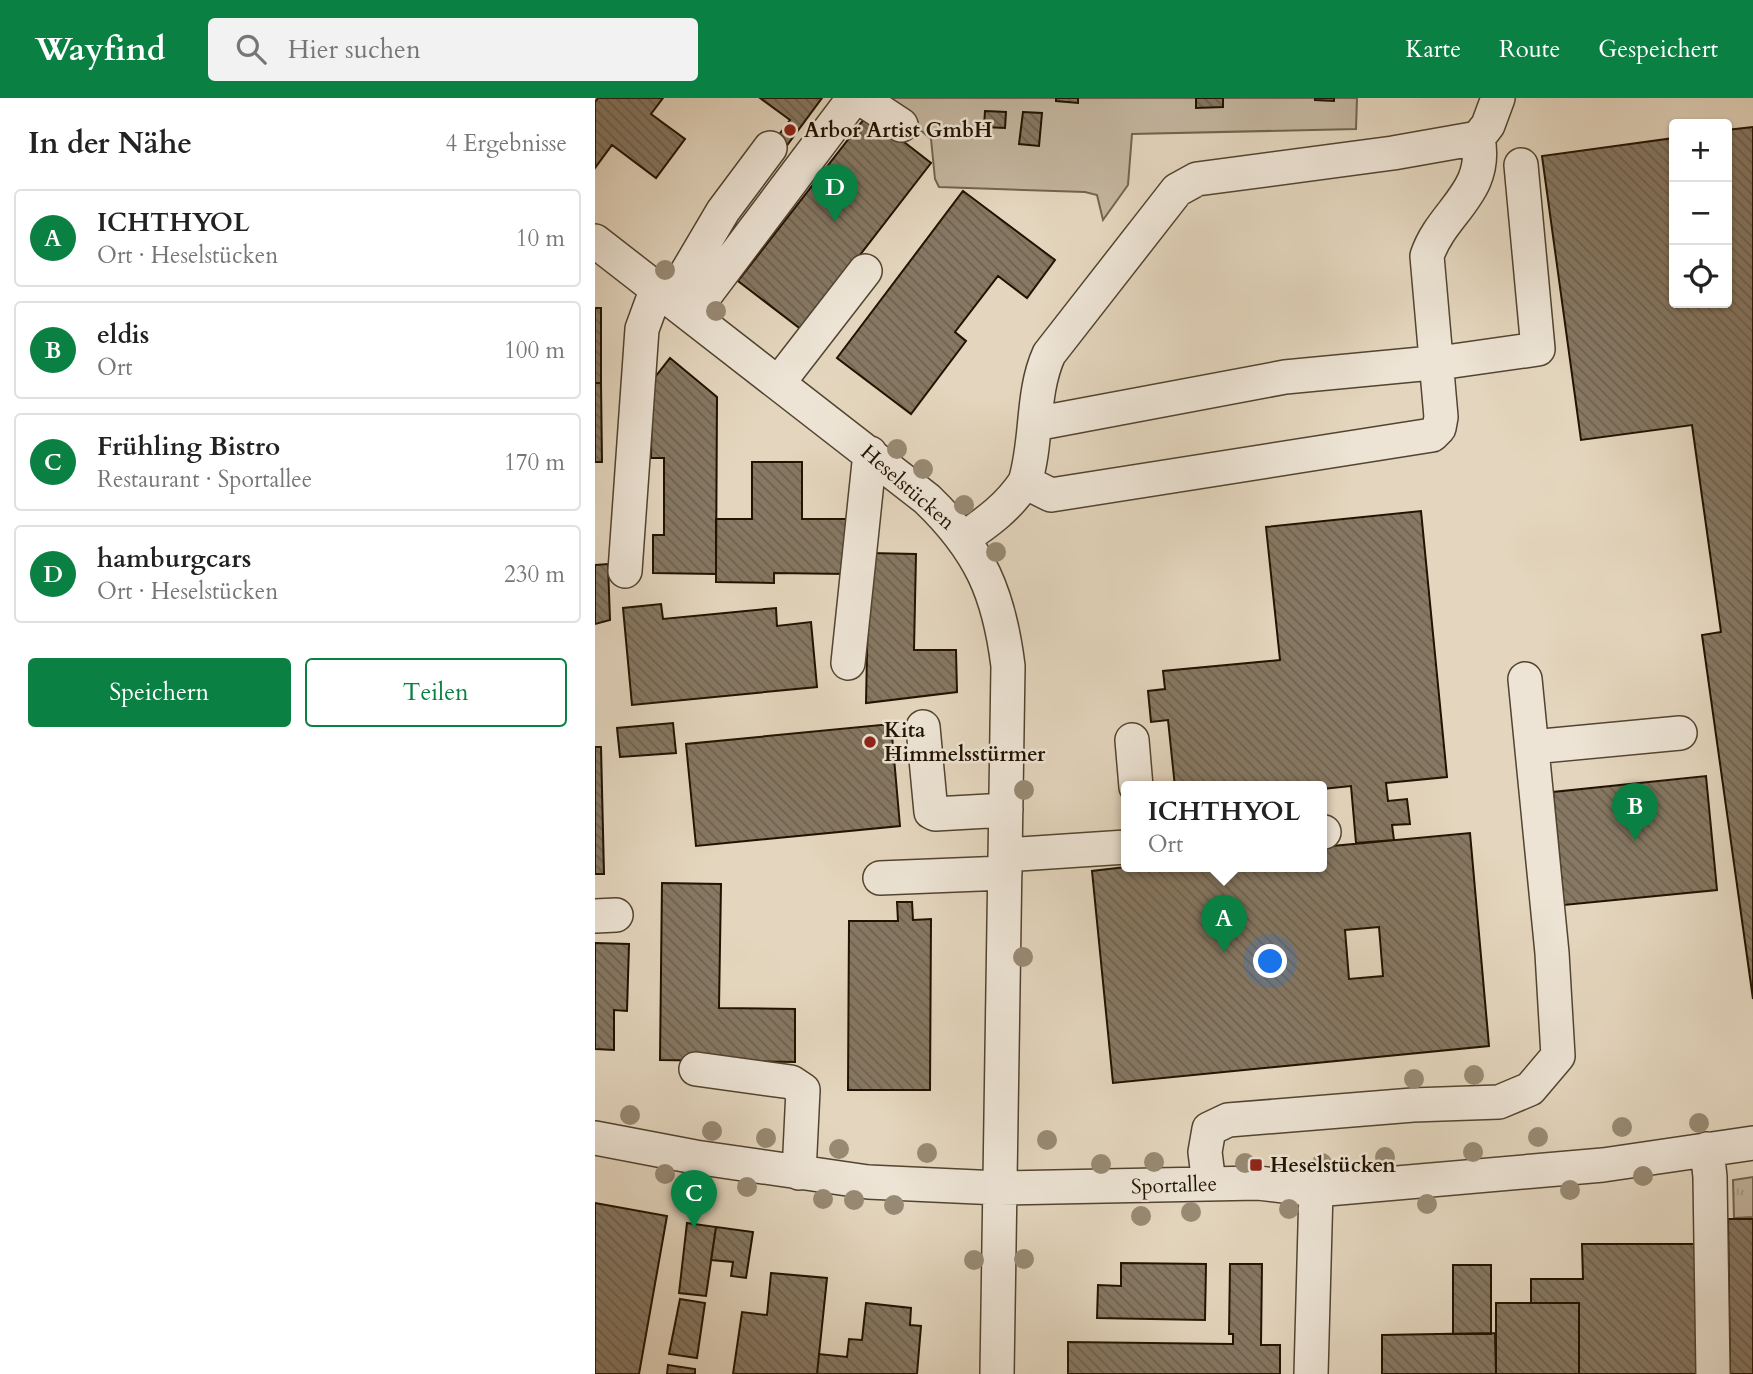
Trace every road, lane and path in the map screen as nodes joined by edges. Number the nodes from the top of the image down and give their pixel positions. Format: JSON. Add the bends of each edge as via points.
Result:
{"nodes":[{"id":1,"x":1498,"y":98,"type":"edge"},
{"id":2,"x":901,"y":125,"type":"dead end"},
{"id":3,"x":1478,"y":138,"type":"junction"},
{"id":4,"x":770,"y":148,"type":"dead end"},
{"id":5,"x":1521,"y":165,"type":"dead end"},
{"id":6,"x":595,"y":241,"type":"edge"},
{"id":7,"x":865,"y":271,"type":"dead end"},
{"id":8,"x":673,"y":301,"type":"junction"},
{"id":9,"x":1436,"y":362,"type":"junction"},
{"id":10,"x":779,"y":382,"type":"junction"},
{"id":11,"x":1035,"y":424,"type":"junction"},
{"id":12,"x":870,"y":453,"type":"junction"},
{"id":13,"x":1025,"y":482,"type":"junction"},
{"id":14,"x":964,"y":538,"type":"junction"},
{"id":15,"x":625,"y":571,"type":"dead end"},
{"id":16,"x":848,"y":663,"type":"dead end"},
{"id":17,"x":1525,"y":679,"type":"dead end"},
{"id":18,"x":923,"y":727,"type":"dead end"},
{"id":19,"x":1680,"y":733,"type":"dead end"},
{"id":20,"x":1132,"y":740,"type":"dead end"},
{"id":21,"x":1532,"y":747,"type":"junction"},
{"id":22,"x":1135,"y":781,"type":"edge"},
{"id":23,"x":1006,"y":810,"type":"junction"},
{"id":24,"x":1121,"y":848,"type":"edge"},
{"id":25,"x":1005,"y":864,"type":"junction"},
{"id":26,"x":880,"y":878,"type":"dead end"},
{"id":27,"x":696,"y":1069,"type":"dead end"},
{"id":28,"x":595,"y":1138,"type":"edge"},
{"id":29,"x":1753,"y":1143,"type":"edge"},
{"id":30,"x":1707,"y":1149,"type":"junction"},
{"id":31,"x":799,"y":1173,"type":"junction"},
{"id":32,"x":1209,"y":1184,"type":"junction"},
{"id":33,"x":999,"y":1188,"type":"junction"},
{"id":34,"x":1316,"y":1190,"type":"junction"},
{"id":35,"x":997,"y":1374,"type":"edge"},
{"id":36,"x":1311,"y":1374,"type":"edge"},
{"id":37,"x":1713,"y":1374,"type":"edge"}],
"edges":[{"from":1,"to":3,"type":"street"},
{"from":2,"to":8,"type":"street","via":[[863,100],[850,103]]},
{"from":3,"to":9,"type":"street","via":[[1482,156],[1478,174],[1426,256]]},
{"from":3,"to":11,"type":"street","via":[[1197,180],[1177,190],[1049,354],[1040,375]]},
{"from":4,"to":8,"type":"street","via":[[723,211]]},
{"from":5,"to":9,"type":"street","via":[[1538,349]]},
{"from":6,"to":8,"type":"street","name":"Heselstücken"},
{"from":7,"to":10,"type":"street"},
{"from":8,"to":10,"type":"street","name":"Heselstücken"},
{"from":8,"to":15,"type":"street","via":[[642,329]]},
{"from":9,"to":11,"type":"street","via":[[1285,377]]},
{"from":9,"to":13,"type":"street","via":[[1441,417],[1432,435],[1051,495]]},
{"from":10,"to":12,"type":"street","name":"Heselstücken"},
{"from":11,"to":13,"type":"street"},
{"from":12,"to":14,"type":"street","name":"Heselstücken","via":[[927,499]]},
{"from":12,"to":16,"type":"street"},
{"from":13,"to":14,"type":"street","via":[[1003,509]]},
{"from":14,"to":23,"type":"street","name":"Heselstücken","via":[[991,586],[1003,624],[1008,666]]},
{"from":17,"to":21,"type":"street"},
{"from":18,"to":23,"type":"street","via":[[931,811]]},
{"from":19,"to":21,"type":"street"},
{"from":20,"to":22,"type":"street"},
{"from":21,"to":32,"type":"street","via":[[1558,1056],[1530,1089],[1499,1102],[1228,1120],[1209,1129],[1205,1152]]},
{"from":23,"to":25,"type":"street","name":"Heselstücken"},
{"from":24,"to":25,"type":"street"},
{"from":25,"to":26,"type":"street"},
{"from":25,"to":33,"type":"street","name":"Heselstücken"},
{"from":27,"to":31,"type":"street","via":[[791,1082],[803,1090]]},
{"from":28,"to":31,"type":"street","name":"Sportallee"},
{"from":29,"to":30,"type":"street","name":"Sportallee"},
{"from":30,"to":34,"type":"street","name":"Sportallee","via":[[1590,1166]]},
{"from":30,"to":37,"type":"street"},
{"from":31,"to":33,"type":"street","name":"Sportallee","via":[[868,1182]]},
{"from":32,"to":33,"type":"street","name":"Sportallee"},
{"from":32,"to":34,"type":"street","name":"Sportallee","via":[[1258,1183]]},
{"from":33,"to":35,"type":"street","name":"Heselstücken"},
{"from":34,"to":36,"type":"street"}]}
